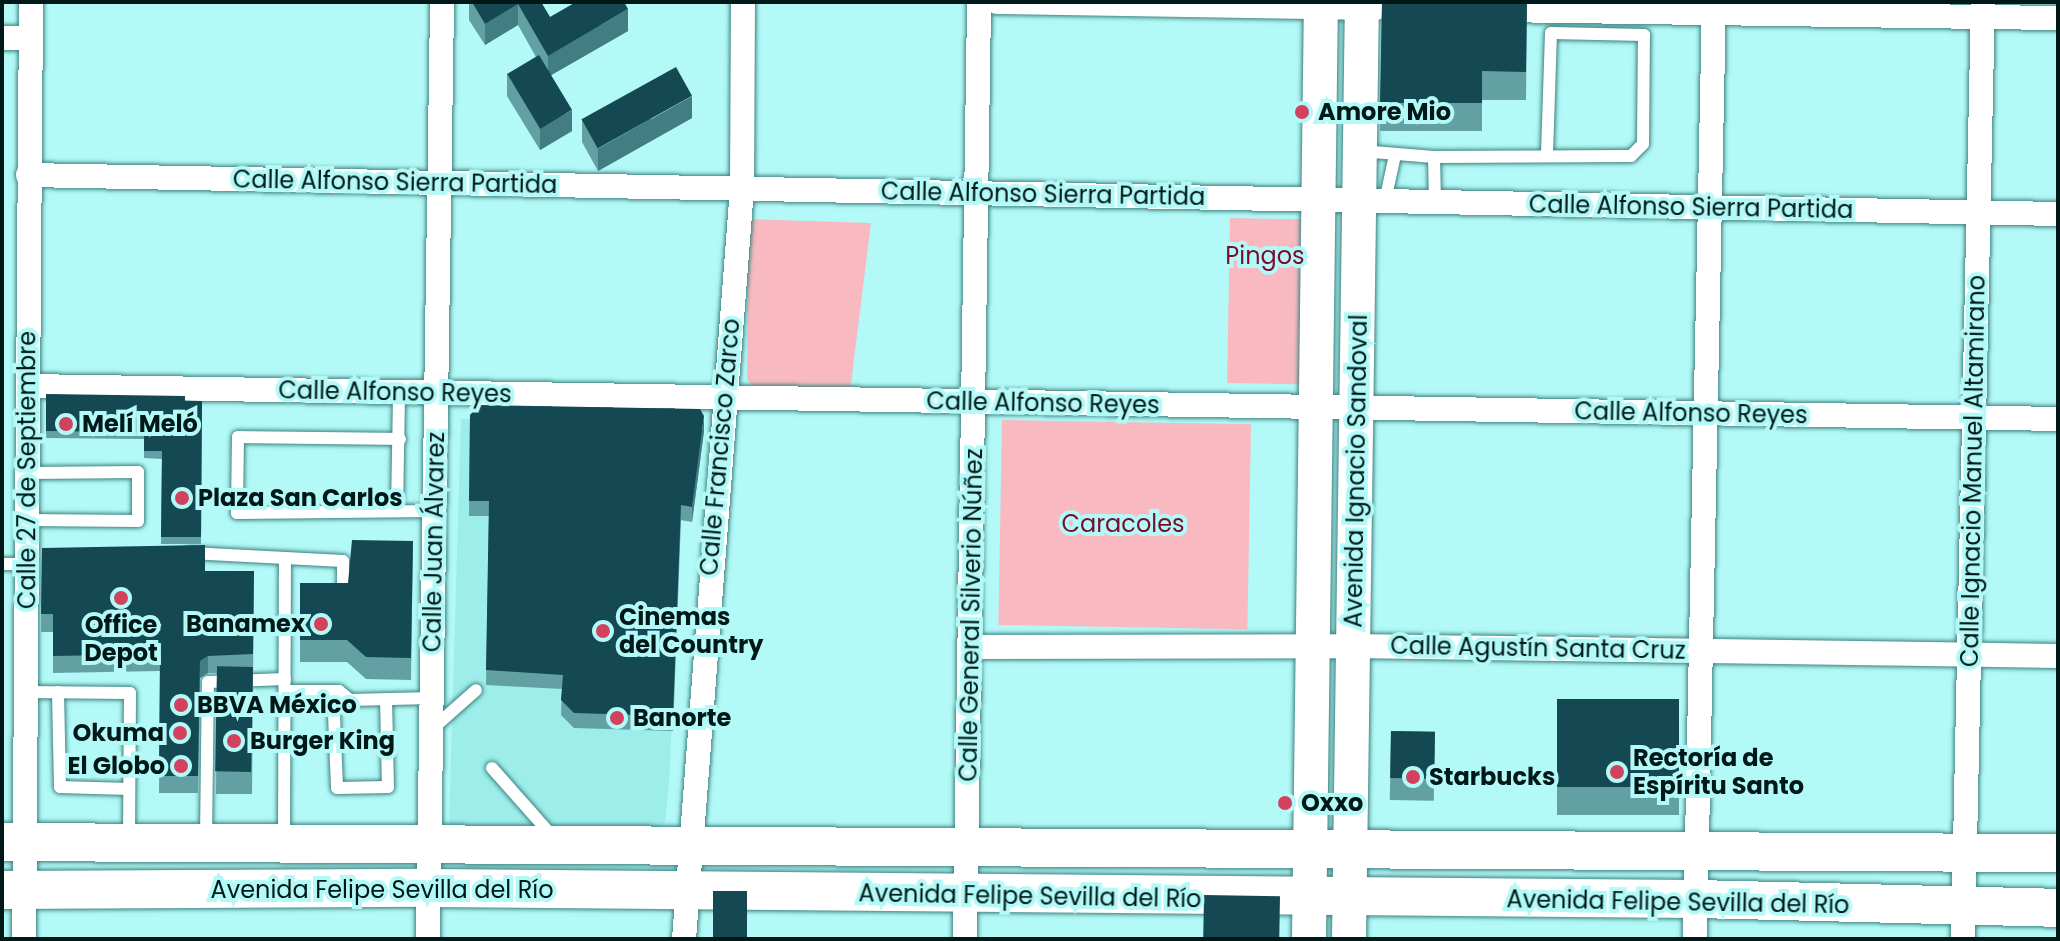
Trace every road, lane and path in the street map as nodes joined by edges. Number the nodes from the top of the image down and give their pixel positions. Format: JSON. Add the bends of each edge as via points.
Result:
{"nodes":[{"id":1,"x":31,"y":2,"type":"edge"},
{"id":2,"x":442,"y":2,"type":"edge"},
{"id":3,"x":743,"y":2,"type":"edge"},
{"id":4,"x":979,"y":2,"type":"edge"},
{"id":5,"x":997,"y":2,"type":"edge"},
{"id":6,"x":1321,"y":4,"type":"edge"},
{"id":7,"x":1373,"y":6,"type":"edge"},
{"id":8,"x":1714,"y":8,"type":"edge"},
{"id":9,"x":1474,"y":9,"type":"edge"},
{"id":10,"x":1983,"y":10,"type":"edge"},
{"id":11,"x":2058,"y":18,"type":"edge"},
{"id":12,"x":2,"y":38,"type":"edge"},
{"id":13,"x":30,"y":38,"type":"junction"},
{"id":14,"x":1360,"y":151,"type":"junction"},
{"id":15,"x":1395,"y":155,"type":"junction"},
{"id":16,"x":1547,"y":155,"type":"junction"},
{"id":17,"x":1434,"y":157,"type":"junction"},
{"id":18,"x":28,"y":175,"type":"junction"},
{"id":19,"x":439,"y":183,"type":"junction"},
{"id":20,"x":742,"y":189,"type":"junction"},
{"id":21,"x":977,"y":193,"type":"junction"},
{"id":22,"x":1319,"y":200,"type":"junction"},
{"id":23,"x":1372,"y":201,"type":"junction"},
{"id":24,"x":1435,"y":202,"type":"junction"},
{"id":25,"x":1711,"y":207,"type":"junction"},
{"id":26,"x":1979,"y":212,"type":"junction"},
{"id":27,"x":2058,"y":214,"type":"edge"},
{"id":28,"x":28,"y":386,"type":"junction"},
{"id":29,"x":399,"y":392,"type":"junction"},
{"id":30,"x":436,"y":392,"type":"junction"},
{"id":31,"x":724,"y":397,"type":"junction"},
{"id":32,"x":974,"y":401,"type":"junction"},
{"id":33,"x":1316,"y":407,"type":"junction"},
{"id":34,"x":1356,"y":408,"type":"junction"},
{"id":35,"x":1707,"y":413,"type":"junction"},
{"id":36,"x":1974,"y":418,"type":"junction"},
{"id":37,"x":2058,"y":419,"type":"edge"},
{"id":38,"x":400,"y":439,"type":"junction"},
{"id":39,"x":28,"y":473,"type":"junction"},
{"id":40,"x":397,"y":511,"type":"junction"},
{"id":41,"x":434,"y":511,"type":"junction"},
{"id":42,"x":27,"y":520,"type":"junction"},
{"id":43,"x":178,"y":553,"type":"edge"},
{"id":44,"x":32,"y":557,"type":"junction"},
{"id":45,"x":285,"y":558,"type":"junction"},
{"id":46,"x":2,"y":564,"type":"edge"},
{"id":47,"x":343,"y":597,"type":"edge"},
{"id":48,"x":1313,"y":646,"type":"junction"},
{"id":49,"x":1353,"y":646,"type":"junction"},
{"id":50,"x":971,"y":647,"type":"junction"},
{"id":51,"x":1703,"y":651,"type":"junction"},
{"id":52,"x":1970,"y":655,"type":"junction"},
{"id":53,"x":2058,"y":656,"type":"edge"},
{"id":54,"x":285,"y":685,"type":"junction"},
{"id":55,"x":476,"y":690,"type":"dead end"},
{"id":56,"x":333,"y":691,"type":"junction"},
{"id":57,"x":26,"y":692,"type":"junction"},
{"id":58,"x":58,"y":692,"type":"junction"},
{"id":59,"x":432,"y":698,"type":"junction"},
{"id":60,"x":386,"y":699,"type":"junction"},
{"id":61,"x":431,"y":730,"type":"junction"},
{"id":62,"x":492,"y":768,"type":"dead end"},
{"id":63,"x":129,"y":789,"type":"junction"},
{"id":64,"x":13,"y":842,"type":"edge"},
{"id":65,"x":130,"y":844,"type":"junction"},
{"id":66,"x":430,"y":844,"type":"junction"},
{"id":67,"x":206,"y":845,"type":"junction"},
{"id":68,"x":284,"y":845,"type":"junction"},
{"id":69,"x":560,"y":845,"type":"junction"},
{"id":70,"x":689,"y":846,"type":"junction"},
{"id":71,"x":967,"y":847,"type":"junction"},
{"id":72,"x":1699,"y":848,"type":"junction"},
{"id":73,"x":1311,"y":849,"type":"junction"},
{"id":74,"x":1350,"y":851,"type":"junction"},
{"id":75,"x":1964,"y":852,"type":"junction"},
{"id":76,"x":2058,"y":853,"type":"edge"},
{"id":77,"x":429,"y":888,"type":"junction"},
{"id":78,"x":13,"y":890,"type":"edge"},
{"id":79,"x":685,"y":894,"type":"junction"},
{"id":80,"x":966,"y":894,"type":"junction"},
{"id":81,"x":1310,"y":899,"type":"junction"},
{"id":82,"x":1696,"y":899,"type":"junction"},
{"id":83,"x":1349,"y":900,"type":"junction"},
{"id":84,"x":2058,"y":908,"type":"edge"},
{"id":85,"x":1963,"y":923,"type":"edge"},
{"id":86,"x":24,"y":939,"type":"edge"},
{"id":87,"x":428,"y":939,"type":"edge"},
{"id":88,"x":684,"y":939,"type":"edge"},
{"id":89,"x":965,"y":939,"type":"edge"},
{"id":90,"x":1309,"y":939,"type":"edge"},
{"id":91,"x":1349,"y":939,"type":"edge"},
{"id":92,"x":1695,"y":939,"type":"edge"}],
"edges":[{"from":1,"to":13,"type":"street","name":"Calle 27 de Septiembre"},
{"from":2,"to":19,"type":"street","name":"Calle Juan Álvarez"},
{"from":3,"to":20,"type":"street","name":"Calle Francisco Zarco"},
{"from":4,"to":21,"type":"street","name":"Calle General Silverio Núñez"},
{"from":5,"to":6,"type":"street"},
{"from":6,"to":7,"type":"street"},
{"from":6,"to":22,"type":"main road","name":"Avenida Ignacio Sandoval"},
{"from":7,"to":14,"type":"main road","name":"Avenida Ignacio Sandoval"},
{"from":8,"to":9,"type":"street"},
{"from":8,"to":10,"type":"street"},
{"from":8,"to":25,"type":"street"},
{"from":10,"to":11,"type":"street"},
{"from":10,"to":26,"type":"street","name":"Calle Ignacio Manuel Altamirano"},
{"from":12,"to":13,"type":"street"},
{"from":13,"to":18,"type":"street","name":"Calle 27 de Septiembre"},
{"from":14,"to":15,"type":"lane"},
{"from":14,"to":23,"type":"main road","name":"Avenida Ignacio Sandoval"},
{"from":15,"to":17,"type":"lane"},
{"from":15,"to":23,"type":"lane"},
{"from":16,"to":16,"type":"lane","via":[[1551,33],[1644,35],[1640,152]]},
{"from":16,"to":17,"type":"lane"},
{"from":17,"to":24,"type":"lane"},
{"from":18,"to":19,"type":"street","name":"Calle Alfonso Sierra Partida"},
{"from":18,"to":28,"type":"street","name":"Calle 27 de Septiembre"},
{"from":19,"to":20,"type":"street","name":"Calle Alfonso Sierra Partida"},
{"from":19,"to":30,"type":"street","name":"Calle Juan Álvarez"},
{"from":20,"to":21,"type":"street","name":"Calle Alfonso Sierra Partida"},
{"from":20,"to":31,"type":"street","name":"Calle Francisco Zarco"},
{"from":21,"to":22,"type":"street","name":"Calle Alfonso Sierra Partida"},
{"from":21,"to":32,"type":"street","name":"Calle General Silverio Núñez"},
{"from":22,"to":23,"type":"street","name":"Calle Alfonso Sierra Partida"},
{"from":22,"to":33,"type":"main road","name":"Avenida Ignacio Sandoval"},
{"from":23,"to":24,"type":"street","name":"Calle Alfonso Sierra Partida"},
{"from":23,"to":34,"type":"main road","name":"Avenida Ignacio Sandoval"},
{"from":24,"to":25,"type":"street","name":"Calle Alfonso Sierra Partida"},
{"from":25,"to":26,"type":"street","name":"Calle Alfonso Sierra Partida"},
{"from":25,"to":35,"type":"street"},
{"from":26,"to":27,"type":"street","name":"Calle Alfonso Sierra Partida"},
{"from":26,"to":36,"type":"street","name":"Calle Ignacio Manuel Altamirano"},
{"from":28,"to":29,"type":"street","name":"Calle Alfonso Reyes"},
{"from":28,"to":39,"type":"street","name":"Calle 27 de Septiembre"},
{"from":29,"to":30,"type":"street","name":"Calle Alfonso Reyes"},
{"from":29,"to":38,"type":"lane"},
{"from":30,"to":31,"type":"street","name":"Calle Alfonso Reyes"},
{"from":30,"to":41,"type":"street","name":"Calle Juan Álvarez"},
{"from":31,"to":32,"type":"street","name":"Calle Alfonso Reyes"},
{"from":31,"to":70,"type":"street","name":"Calle Francisco Zarco"},
{"from":32,"to":33,"type":"street","name":"Calle Alfonso Reyes"},
{"from":32,"to":50,"type":"street","name":"Calle General Silverio Núñez"},
{"from":33,"to":34,"type":"street","name":"Calle Alfonso Reyes"},
{"from":33,"to":48,"type":"main road","name":"Avenida Ignacio Sandoval"},
{"from":34,"to":35,"type":"street","name":"Calle Alfonso Reyes"},
{"from":34,"to":49,"type":"main road","name":"Avenida Ignacio Sandoval"},
{"from":35,"to":36,"type":"street","name":"Calle Alfonso Reyes"},
{"from":35,"to":51,"type":"street"},
{"from":36,"to":37,"type":"street","name":"Calle Alfonso Reyes"},
{"from":36,"to":52,"type":"street","name":"Calle Ignacio Manuel Altamirano"},
{"from":38,"to":40,"type":"lane"},
{"from":38,"to":40,"type":"lane","via":[[238,437],[237,513]]},
{"from":39,"to":42,"type":"street","name":"Calle 27 de Septiembre"},
{"from":39,"to":42,"type":"lane","via":[[138,472],[138,521]]},
{"from":40,"to":41,"type":"lane"},
{"from":41,"to":59,"type":"street","name":"Calle Juan Álvarez","via":[[426,554]]},
{"from":42,"to":44,"type":"street","name":"Calle 27 de Septiembre"},
{"from":43,"to":45,"type":"lane"},
{"from":44,"to":46,"type":"lane"},
{"from":44,"to":57,"type":"street","name":"Calle 27 de Septiembre"},
{"from":45,"to":47,"type":"lane","via":[[343,561]]},
{"from":45,"to":54,"type":"lane"},
{"from":48,"to":49,"type":"street","name":"Calle Agustín Santa Cruz"},
{"from":48,"to":50,"type":"street","name":"Calle Agustín Santa Cruz"},
{"from":48,"to":73,"type":"main road","name":"Avenida Ignacio Sandoval"},
{"from":49,"to":51,"type":"street","name":"Calle Agustín Santa Cruz"},
{"from":49,"to":74,"type":"main road","name":"Avenida Ignacio Sandoval"},
{"from":50,"to":71,"type":"street","name":"Calle General Silverio Núñez"},
{"from":51,"to":52,"type":"street","name":"Calle Agustín Santa Cruz"},
{"from":51,"to":72,"type":"street"},
{"from":52,"to":53,"type":"street","name":"Calle Agustín Santa Cruz"},
{"from":52,"to":75,"type":"street","name":"Calle Ignacio Manuel Altamirano"},
{"from":54,"to":56,"type":"lane"},
{"from":54,"to":67,"type":"lane","via":[[208,682]]},
{"from":54,"to":68,"type":"lane"},
{"from":55,"to":61,"type":"lane"},
{"from":56,"to":60,"type":"lane","via":[[350,700]]},
{"from":56,"to":60,"type":"lane","via":[[337,788],[388,787]]},
{"from":57,"to":58,"type":"lane"},
{"from":57,"to":64,"type":"street","name":"Calle 27 de Septiembre"},
{"from":58,"to":63,"type":"lane","via":[[60,787]]},
{"from":58,"to":63,"type":"lane","via":[[130,693]]},
{"from":59,"to":60,"type":"lane"},
{"from":59,"to":61,"type":"street","name":"Calle Juan Álvarez"},
{"from":61,"to":66,"type":"street","name":"Calle Juan Álvarez"},
{"from":62,"to":69,"type":"lane"},
{"from":63,"to":65,"type":"lane"},
{"from":64,"to":65,"type":"main road","name":"Avenida Felipe Sevilla del Río"},
{"from":64,"to":78,"type":"street","name":"Calle 27 de Septiembre"},
{"from":65,"to":67,"type":"main road","name":"Avenida Felipe Sevilla del Río"},
{"from":66,"to":68,"type":"main road","name":"Avenida Felipe Sevilla del Río"},
{"from":66,"to":69,"type":"main road","name":"Avenida Felipe Sevilla del Río"},
{"from":66,"to":77,"type":"street","name":"Calle Juan Álvarez"},
{"from":67,"to":68,"type":"main road","name":"Avenida Felipe Sevilla del Río"},
{"from":69,"to":70,"type":"main road","name":"Avenida Felipe Sevilla del Río"},
{"from":70,"to":71,"type":"main road","name":"Avenida Felipe Sevilla del Río"},
{"from":70,"to":79,"type":"street","name":"Calle Francisco Zarco"},
{"from":71,"to":73,"type":"main road","name":"Avenida Felipe Sevilla del Río"},
{"from":71,"to":80,"type":"street","name":"Calle General Silverio Núñez"},
{"from":72,"to":74,"type":"main road","name":"Avenida Felipe Sevilla del Río"},
{"from":72,"to":75,"type":"main road","name":"Avenida Felipe Sevilla del Río"},
{"from":72,"to":82,"type":"street"},
{"from":73,"to":74,"type":"main road","name":"Avenida Felipe Sevilla del Río"},
{"from":73,"to":81,"type":"main road","name":"Avenida Ignacio Sandoval"},
{"from":74,"to":83,"type":"main road","name":"Avenida Ignacio Sandoval"},
{"from":75,"to":76,"type":"main road","name":"Avenida Felipe Sevilla del Río"},
{"from":75,"to":85,"type":"street","name":"Calle Ignacio Manuel Altamirano"},
{"from":77,"to":78,"type":"main road","name":"Avenida Felipe Sevilla del Río"},
{"from":77,"to":79,"type":"main road","name":"Avenida Felipe Sevilla del Río"},
{"from":77,"to":87,"type":"street","name":"Calle Juan Álvarez"},
{"from":78,"to":86,"type":"street","name":"Calle 27 de Septiembre"},
{"from":79,"to":80,"type":"main road","name":"Avenida Felipe Sevilla del Río"},
{"from":79,"to":88,"type":"street","name":"Calle Francisco Zarco"},
{"from":80,"to":81,"type":"main road","name":"Avenida Felipe Sevilla del Río"},
{"from":80,"to":89,"type":"street","name":"Calle General Silverio Núñez"},
{"from":81,"to":83,"type":"main road","name":"Avenida Felipe Sevilla del Río"},
{"from":81,"to":90,"type":"main road","name":"Avenida Ignacio Sandoval"},
{"from":82,"to":83,"type":"main road","name":"Avenida Felipe Sevilla del Río"},
{"from":82,"to":85,"type":"main road","name":"Avenida Felipe Sevilla del Río"},
{"from":82,"to":92,"type":"street"},
{"from":83,"to":91,"type":"main road","name":"Avenida Ignacio Sandoval"},
{"from":84,"to":85,"type":"main road","name":"Avenida Felipe Sevilla del Río"}]}
